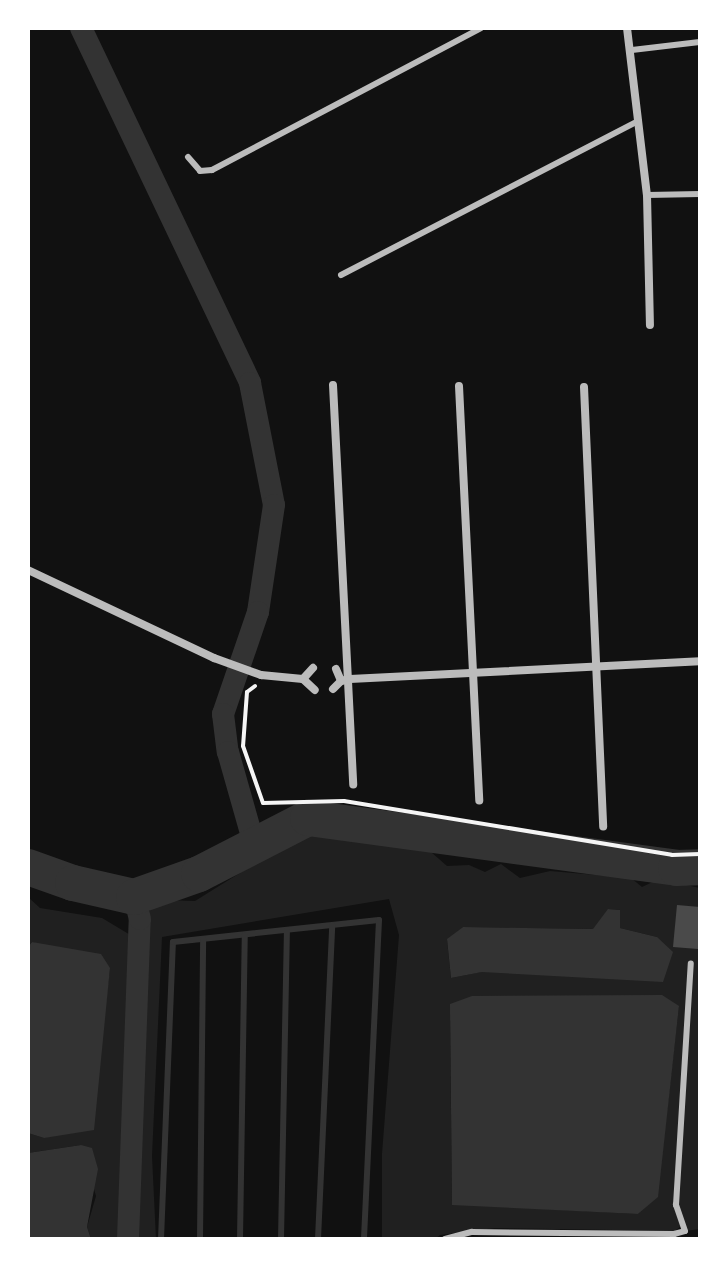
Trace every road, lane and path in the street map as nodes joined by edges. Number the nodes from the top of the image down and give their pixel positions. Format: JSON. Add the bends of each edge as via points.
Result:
{"nodes":[{"id":1,"x":481,"y":28,"type":"edge"},
{"id":2,"x":627,"y":28,"type":"edge"},
{"id":3,"x":700,"y":42,"type":"edge"},
{"id":4,"x":632,"y":50,"type":"junction"},
{"id":5,"x":638,"y":121,"type":"junction"},
{"id":6,"x":188,"y":157,"type":"dead end"},
{"id":7,"x":700,"y":194,"type":"edge"},
{"id":8,"x":647,"y":195,"type":"junction"},
{"id":9,"x":341,"y":275,"type":"dead end"},
{"id":10,"x":650,"y":325,"type":"dead end"},
{"id":11,"x":333,"y":385,"type":"dead end"},
{"id":12,"x":459,"y":386,"type":"dead end"},
{"id":13,"x":584,"y":387,"type":"dead end"},
{"id":14,"x":28,"y":570,"type":"edge"},
{"id":15,"x":700,"y":661,"type":"edge"},
{"id":16,"x":596,"y":665,"type":"junction"},
{"id":17,"x":313,"y":668,"type":"dead end"},
{"id":18,"x":336,"y":669,"type":"dead end"},
{"id":19,"x":472,"y":672,"type":"junction"},
{"id":20,"x":266,"y":675,"type":"junction"},
{"id":21,"x":303,"y":679,"type":"junction"},
{"id":22,"x":346,"y":680,"type":"junction"},
{"id":23,"x":333,"y":689,"type":"dead end"},
{"id":24,"x":315,"y":690,"type":"dead end"},
{"id":25,"x":353,"y":784,"type":"dead end"},
{"id":26,"x":479,"y":801,"type":"dead end"},
{"id":27,"x":603,"y":827,"type":"dead end"},
{"id":28,"x":700,"y":854,"type":"edge"},
{"id":29,"x":691,"y":963,"type":"dead end"},
{"id":30,"x":445,"y":1239,"type":"edge"}],
"edges":[{"from":1,"to":6,"type":"lane","via":[[212,170],[200,171]]},
{"from":2,"to":4,"type":"street"},
{"from":3,"to":4,"type":"lane"},
{"from":4,"to":5,"type":"street"},
{"from":5,"to":8,"type":"street"},
{"from":5,"to":9,"type":"lane"},
{"from":7,"to":8,"type":"lane"},
{"from":8,"to":10,"type":"street"},
{"from":11,"to":22,"type":"street"},
{"from":12,"to":19,"type":"street"},
{"from":13,"to":16,"type":"street"},
{"from":14,"to":20,"type":"street","via":[[214,658]]},
{"from":15,"to":16,"type":"street"},
{"from":16,"to":19,"type":"street"},
{"from":16,"to":27,"type":"street"},
{"from":17,"to":21,"type":"street"},
{"from":18,"to":22,"type":"street"},
{"from":19,"to":22,"type":"street"},
{"from":19,"to":26,"type":"street"},
{"from":20,"to":21,"type":"street"},
{"from":20,"to":28,"type":"path","via":[[247,692],[243,746],[263,803],[344,801],[672,855]]},
{"from":21,"to":24,"type":"street"},
{"from":22,"to":23,"type":"street"},
{"from":22,"to":25,"type":"street"},
{"from":29,"to":30,"type":"lane","via":[[676,1205],[685,1231],[472,1232]]}]}
